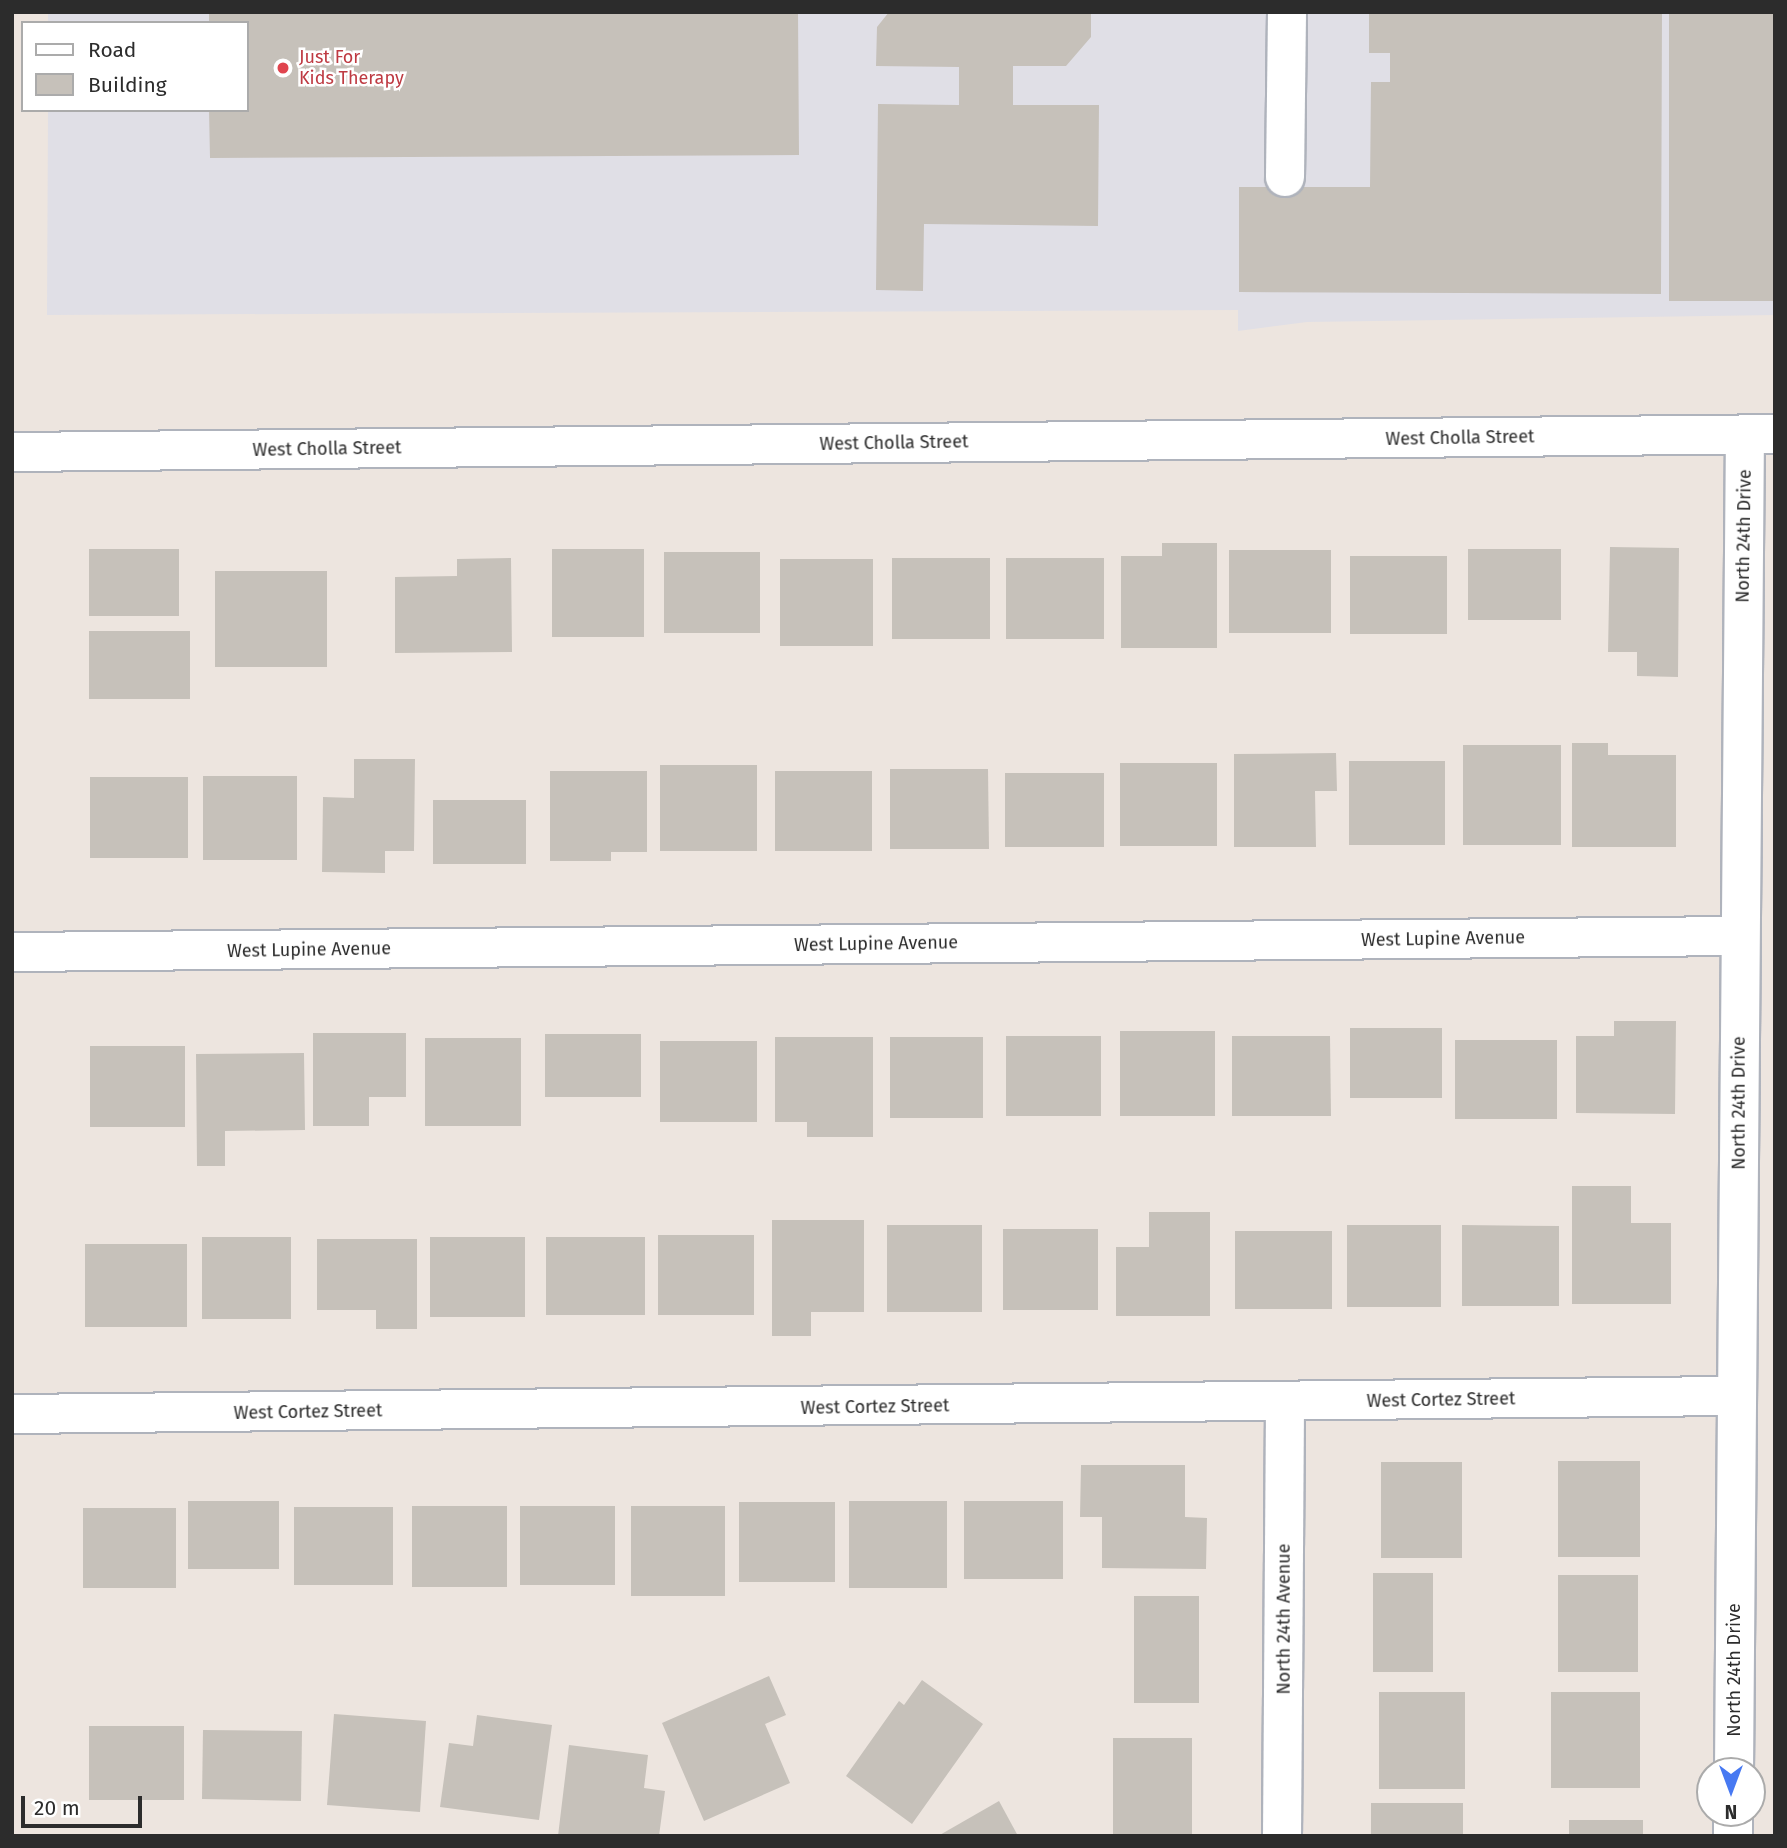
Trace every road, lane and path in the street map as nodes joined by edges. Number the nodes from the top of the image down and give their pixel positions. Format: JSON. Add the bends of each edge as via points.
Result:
{"nodes":[{"id":1,"x":1287,"y":12,"type":"edge"},
{"id":2,"x":1285,"y":177,"type":"dead end"},
{"id":3,"x":1760,"y":434,"type":"edge"},
{"id":4,"x":12,"y":452,"type":"edge"},
{"id":5,"x":1740,"y":936,"type":"junction"},
{"id":6,"x":12,"y":952,"type":"edge"},
{"id":7,"x":1737,"y":1396,"type":"junction"},
{"id":8,"x":1286,"y":1403,"type":"junction"},
{"id":9,"x":12,"y":1414,"type":"edge"},
{"id":10,"x":1734,"y":1757,"type":"edge"},
{"id":11,"x":1282,"y":1836,"type":"edge"}],
"edges":[{"from":1,"to":2,"type":"street"},
{"from":3,"to":4,"type":"street","name":"West Cholla Street"},
{"from":3,"to":5,"type":"street","name":"North 24th Drive"},
{"from":5,"to":6,"type":"street","name":"West Lupine Avenue"},
{"from":5,"to":7,"type":"street","name":"North 24th Drive"},
{"from":7,"to":8,"type":"street","name":"West Cortez Street"},
{"from":7,"to":10,"type":"street","name":"North 24th Drive"},
{"from":8,"to":9,"type":"street","name":"West Cortez Street"},
{"from":8,"to":11,"type":"street","name":"North 24th Avenue"}]}
